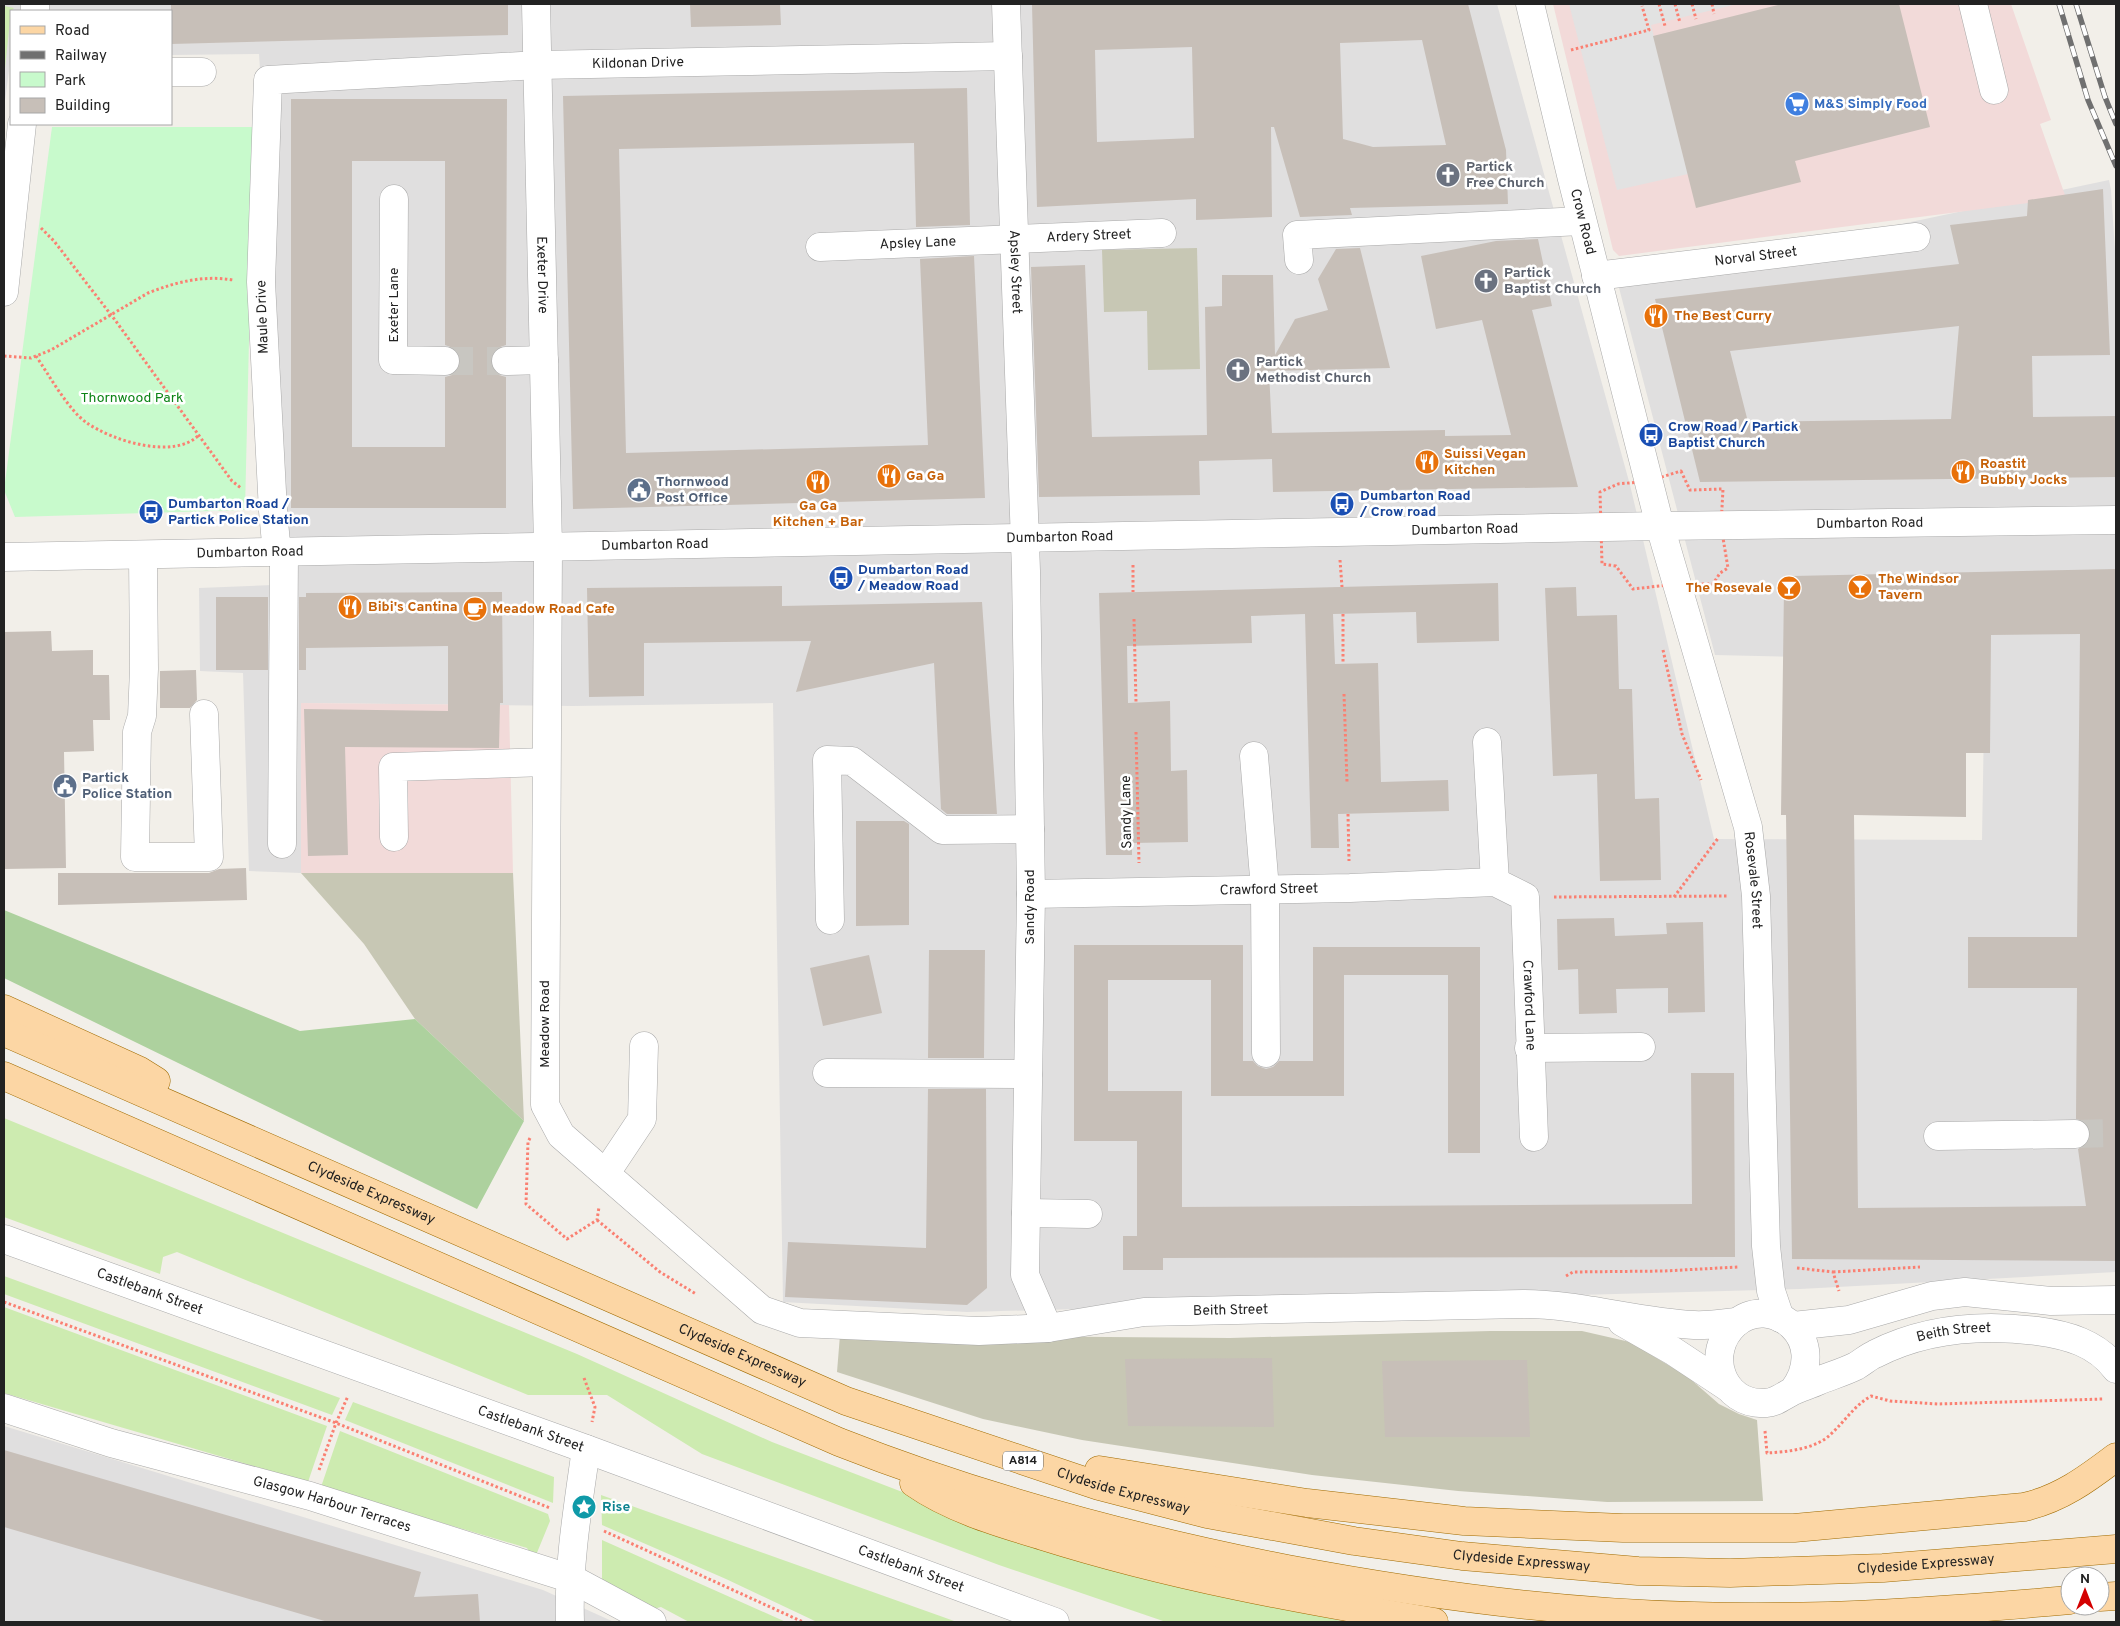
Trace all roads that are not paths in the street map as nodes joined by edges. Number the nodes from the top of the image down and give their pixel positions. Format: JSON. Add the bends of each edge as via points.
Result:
{"nodes":[{"id":1,"x":536,"y":4,"type":"edge"},
{"id":2,"x":1006,"y":4,"type":"edge"},
{"id":3,"x":1530,"y":4,"type":"edge"},
{"id":4,"x":1973,"y":4,"type":"edge"},
{"id":5,"x":1008,"y":56,"type":"junction"},
{"id":6,"x":538,"y":66,"type":"junction"},
{"id":7,"x":172,"y":72,"type":"edge"},
{"id":8,"x":202,"y":72,"type":"dead end"},
{"id":9,"x":268,"y":80,"type":"joint"},
{"id":10,"x":1994,"y":90,"type":"dead end"},
{"id":11,"x":22,"y":125,"type":"edge"},
{"id":12,"x":394,"y":199,"type":"dead end"},
{"id":13,"x":1582,"y":220,"type":"junction"},
{"id":14,"x":1162,"y":233,"type":"dead end"},
{"id":15,"x":1916,"y":237,"type":"dead end"},
{"id":16,"x":1015,"y":239,"type":"junction"},
{"id":17,"x":820,"y":247,"type":"dead end"},
{"id":18,"x":1299,"y":260,"type":"dead end"},
{"id":19,"x":1596,"y":276,"type":"junction"},
{"id":20,"x":4,"y":281,"type":"edge"},
{"id":21,"x":445,"y":360,"type":"tunnel mouth"},
{"id":22,"x":506,"y":360,"type":"tunnel mouth"},
{"id":23,"x":544,"y":360,"type":"junction"},
{"id":24,"x":2116,"y":520,"type":"edge"},
{"id":25,"x":1660,"y":526,"type":"junction"},
{"id":26,"x":1026,"y":538,"type":"junction"},
{"id":27,"x":548,"y":547,"type":"junction"},
{"id":28,"x":281,"y":553,"type":"junction"},
{"id":29,"x":143,"y":555,"type":"junction"},
{"id":30,"x":4,"y":557,"type":"edge"},
{"id":31,"x":204,"y":714,"type":"dead end"},
{"id":32,"x":1487,"y":742,"type":"dead end"},
{"id":33,"x":1254,"y":756,"type":"dead end"},
{"id":34,"x":546,"y":762,"type":"junction"},
{"id":35,"x":1030,"y":829,"type":"junction"},
{"id":36,"x":394,"y":837,"type":"dead end"},
{"id":37,"x":282,"y":844,"type":"dead end"},
{"id":38,"x":1265,"y":889,"type":"junction"},
{"id":39,"x":1508,"y":889,"type":"junction"},
{"id":40,"x":1030,"y":894,"type":"junction"},
{"id":41,"x":830,"y":920,"type":"dead end"},
{"id":42,"x":4,"y":1009,"type":"edge"},
{"id":43,"x":4,"y":1032,"type":"edge"},
{"id":44,"x":644,"y":1046,"type":"dead end"},
{"id":45,"x":1641,"y":1047,"type":"dead end"},
{"id":46,"x":1529,"y":1048,"type":"junction"},
{"id":47,"x":1266,"y":1053,"type":"dead end"},
{"id":48,"x":827,"y":1073,"type":"dead end"},
{"id":49,"x":1028,"y":1074,"type":"junction"},
{"id":50,"x":4,"y":1076,"type":"edge"},
{"id":51,"x":4,"y":1085,"type":"edge"},
{"id":52,"x":46,"y":1094,"type":"junction"},
{"id":53,"x":2076,"y":1134,"type":"tunnel mouth"},
{"id":54,"x":1938,"y":1136,"type":"dead end"},
{"id":55,"x":1534,"y":1137,"type":"dead end"},
{"id":56,"x":246,"y":1139,"type":"junction"},
{"id":57,"x":606,"y":1173,"type":"junction"},
{"id":58,"x":1026,"y":1213,"type":"junction"},
{"id":59,"x":1088,"y":1214,"type":"dead end"},
{"id":60,"x":4,"y":1240,"type":"edge"},
{"id":61,"x":1765,"y":1259,"type":"junction"},
{"id":62,"x":2116,"y":1300,"type":"edge"},
{"id":63,"x":1608,"y":1314,"type":"junction"},
{"id":64,"x":1740,"y":1320,"type":"junction"},
{"id":65,"x":1787,"y":1322,"type":"junction"},
{"id":66,"x":854,"y":1326,"type":"joint"},
{"id":67,"x":1048,"y":1328,"type":"junction"},
{"id":68,"x":2116,"y":1369,"type":"edge"},
{"id":69,"x":1729,"y":1388,"type":"junction"},
{"id":70,"x":1793,"y":1391,"type":"junction"},
{"id":71,"x":4,"y":1408,"type":"edge"},
{"id":72,"x":586,"y":1449,"type":"junction"},
{"id":73,"x":1001,"y":1454,"type":"junction"},
{"id":74,"x":2116,"y":1457,"type":"edge"},
{"id":75,"x":881,"y":1459,"type":"junction"},
{"id":76,"x":2116,"y":1549,"type":"edge"},
{"id":77,"x":572,"y":1579,"type":"junction"},
{"id":78,"x":2060,"y":1601,"type":"edge"},
{"id":79,"x":1042,"y":1620,"type":"edge"},
{"id":80,"x":570,"y":1622,"type":"edge"},
{"id":81,"x":652,"y":1622,"type":"edge"},
{"id":82,"x":1434,"y":1622,"type":"edge"}],
"edges":[{"from":1,"to":6,"type":"street","name":"Exeter Drive"},
{"from":2,"to":5,"type":"street","name":"Apsley Street"},
{"from":3,"to":13,"type":"street","name":"Crow Road"},
{"from":4,"to":10,"type":"street"},
{"from":5,"to":6,"type":"street","name":"Kildonan Drive"},
{"from":5,"to":16,"type":"street","name":"Apsley Street"},
{"from":6,"to":9,"type":"street","name":"Kildonan Drive"},
{"from":6,"to":23,"type":"street","name":"Exeter Drive"},
{"from":7,"to":8,"type":"street"},
{"from":9,"to":28,"type":"street","name":"Maule Drive","via":[[260,282],[273,511]]},
{"from":11,"to":20,"type":"street"},
{"from":12,"to":21,"type":"street","name":"Exeter Lane","via":[[393,360]]},
{"from":13,"to":18,"type":"street","via":[[1297,235]]},
{"from":13,"to":19,"type":"street","name":"Crow Road"},
{"from":14,"to":16,"type":"street","name":"Ardery Street"},
{"from":15,"to":19,"type":"street","name":"Norval Street"},
{"from":16,"to":17,"type":"street","name":"Apsley Lane"},
{"from":16,"to":26,"type":"street","name":"Apsley Street"},
{"from":19,"to":25,"type":"street","name":"Crow Road"},
{"from":22,"to":23,"type":"street"},
{"from":23,"to":27,"type":"street","name":"Exeter Drive"},
{"from":24,"to":25,"type":"street","name":"Dumbarton Road"},
{"from":25,"to":26,"type":"street","name":"Dumbarton Road"},
{"from":25,"to":61,"type":"street","name":"Rosevale Street","via":[[1748,827],[1756,896]]},
{"from":26,"to":27,"type":"street","name":"Dumbarton Road"},
{"from":26,"to":35,"type":"street","name":"Sandy Road"},
{"from":27,"to":28,"type":"street","name":"Dumbarton Road"},
{"from":27,"to":34,"type":"street","name":"Meadow Road"},
{"from":28,"to":29,"type":"street","name":"Dumbarton Road"},
{"from":28,"to":37,"type":"street","name":"Maule Drive"},
{"from":29,"to":30,"type":"street","name":"Dumbarton Road"},
{"from":29,"to":31,"type":"street","via":[[144,669],[142,716],[136,732],[135,858],[209,857]]},
{"from":32,"to":39,"type":"street","name":"Crawford Lane"},
{"from":33,"to":38,"type":"street"},
{"from":34,"to":36,"type":"street","via":[[393,767]]},
{"from":34,"to":57,"type":"street","name":"Meadow Road","via":[[545,1105],[561,1135]]},
{"from":35,"to":40,"type":"street","name":"Sandy Road"},
{"from":35,"to":41,"type":"street","via":[[942,830],[852,761],[827,760]]},
{"from":38,"to":39,"type":"street","name":"Crawford Street"},
{"from":38,"to":40,"type":"street","name":"Crawford Street"},
{"from":38,"to":47,"type":"street"},
{"from":39,"to":46,"type":"street","name":"Crawford Lane"},
{"from":40,"to":49,"type":"street","name":"Sandy Road"},
{"from":42,"to":56,"type":"main road","via":[[140,1072]]},
{"from":43,"to":56,"type":"main road","name":"Clydeside Expressway","number":"A814"},
{"from":44,"to":57,"type":"street","via":[[642,1119]]},
{"from":45,"to":46,"type":"street"},
{"from":46,"to":55,"type":"street","name":"Crawford Lane"},
{"from":48,"to":49,"type":"street"},
{"from":49,"to":58,"type":"street","name":"Sandy Road"},
{"from":50,"to":52,"type":"main road"},
{"from":51,"to":52,"type":"main road"},
{"from":52,"to":75,"type":"main road"},
{"from":53,"to":54,"type":"street"},
{"from":56,"to":73,"type":"main road","name":"Clydeside Expressway","number":"A814","via":[[846,1401]]},
{"from":57,"to":66,"type":"street","name":"Meadow Road","via":[[762,1310],[800,1323]]},
{"from":58,"to":59,"type":"street"},
{"from":58,"to":67,"type":"street","name":"Sandy Road","via":[[1026,1275]]},
{"from":60,"to":72,"type":"street","name":"Castlebank Street"},
{"from":61,"to":64,"type":"street","name":"Rosevale Street"},
{"from":61,"to":65,"type":"street","name":"Rosevale Street","via":[[1771,1292]]},
{"from":62,"to":65,"type":"street","name":"Beith Street","via":[[2051,1300],[1965,1292],[1932,1296],[1849,1320]]},
{"from":63,"to":64,"type":"street","name":"Beith Street","via":[[1697,1325]]},
{"from":63,"to":67,"type":"street","name":"Beith Street","via":[[1526,1304],[1144,1312]]},
{"from":63,"to":69,"type":"street","name":"Beith Street"},
{"from":64,"to":65,"type":"street","name":"Beith Street","via":[[1766,1314]]},
{"from":64,"to":69,"type":"street","via":[[1726,1333],[1719,1347],[1721,1376]]},
{"from":65,"to":70,"type":"street","via":[[1802,1338],[1806,1352],[1802,1380]]},
{"from":66,"to":67,"type":"street","name":"Beith Street","via":[[979,1331]]},
{"from":68,"to":70,"type":"street","name":"Beith Street","via":[[2109,1359],[2083,1342],[2062,1335],[1972,1327],[1908,1341]]},
{"from":69,"to":70,"type":"street","name":"Beith Street","via":[[1740,1397],[1762,1403],[1781,1399]]},
{"from":71,"to":77,"type":"street","name":"Glasgow Harbour Terraces","via":[[111,1442],[310,1496]]},
{"from":72,"to":77,"type":"street"},
{"from":72,"to":79,"type":"street","name":"Castlebank Street"},
{"from":73,"to":74,"type":"main road","via":[[1307,1503],[1464,1521],[1623,1528],[1775,1528],[2024,1508],[2057,1497]]},
{"from":73,"to":76,"type":"main road","name":"Clydeside Expressway","number":"A814","via":[[1099,1486],[1208,1514],[1354,1541],[1462,1556],[1564,1565],[1730,1574],[1883,1568]]},
{"from":75,"to":78,"type":"main road","via":[[1022,1506],[1124,1534],[1356,1582],[1483,1600],[1692,1616],[1883,1614]]},
{"from":75,"to":82,"type":"main road","via":[[930,1494],[1002,1524],[1078,1547],[1159,1569],[1314,1602]]},
{"from":77,"to":80,"type":"street"},
{"from":77,"to":81,"type":"street","name":"Glasgow Harbour Terraces"}]}
